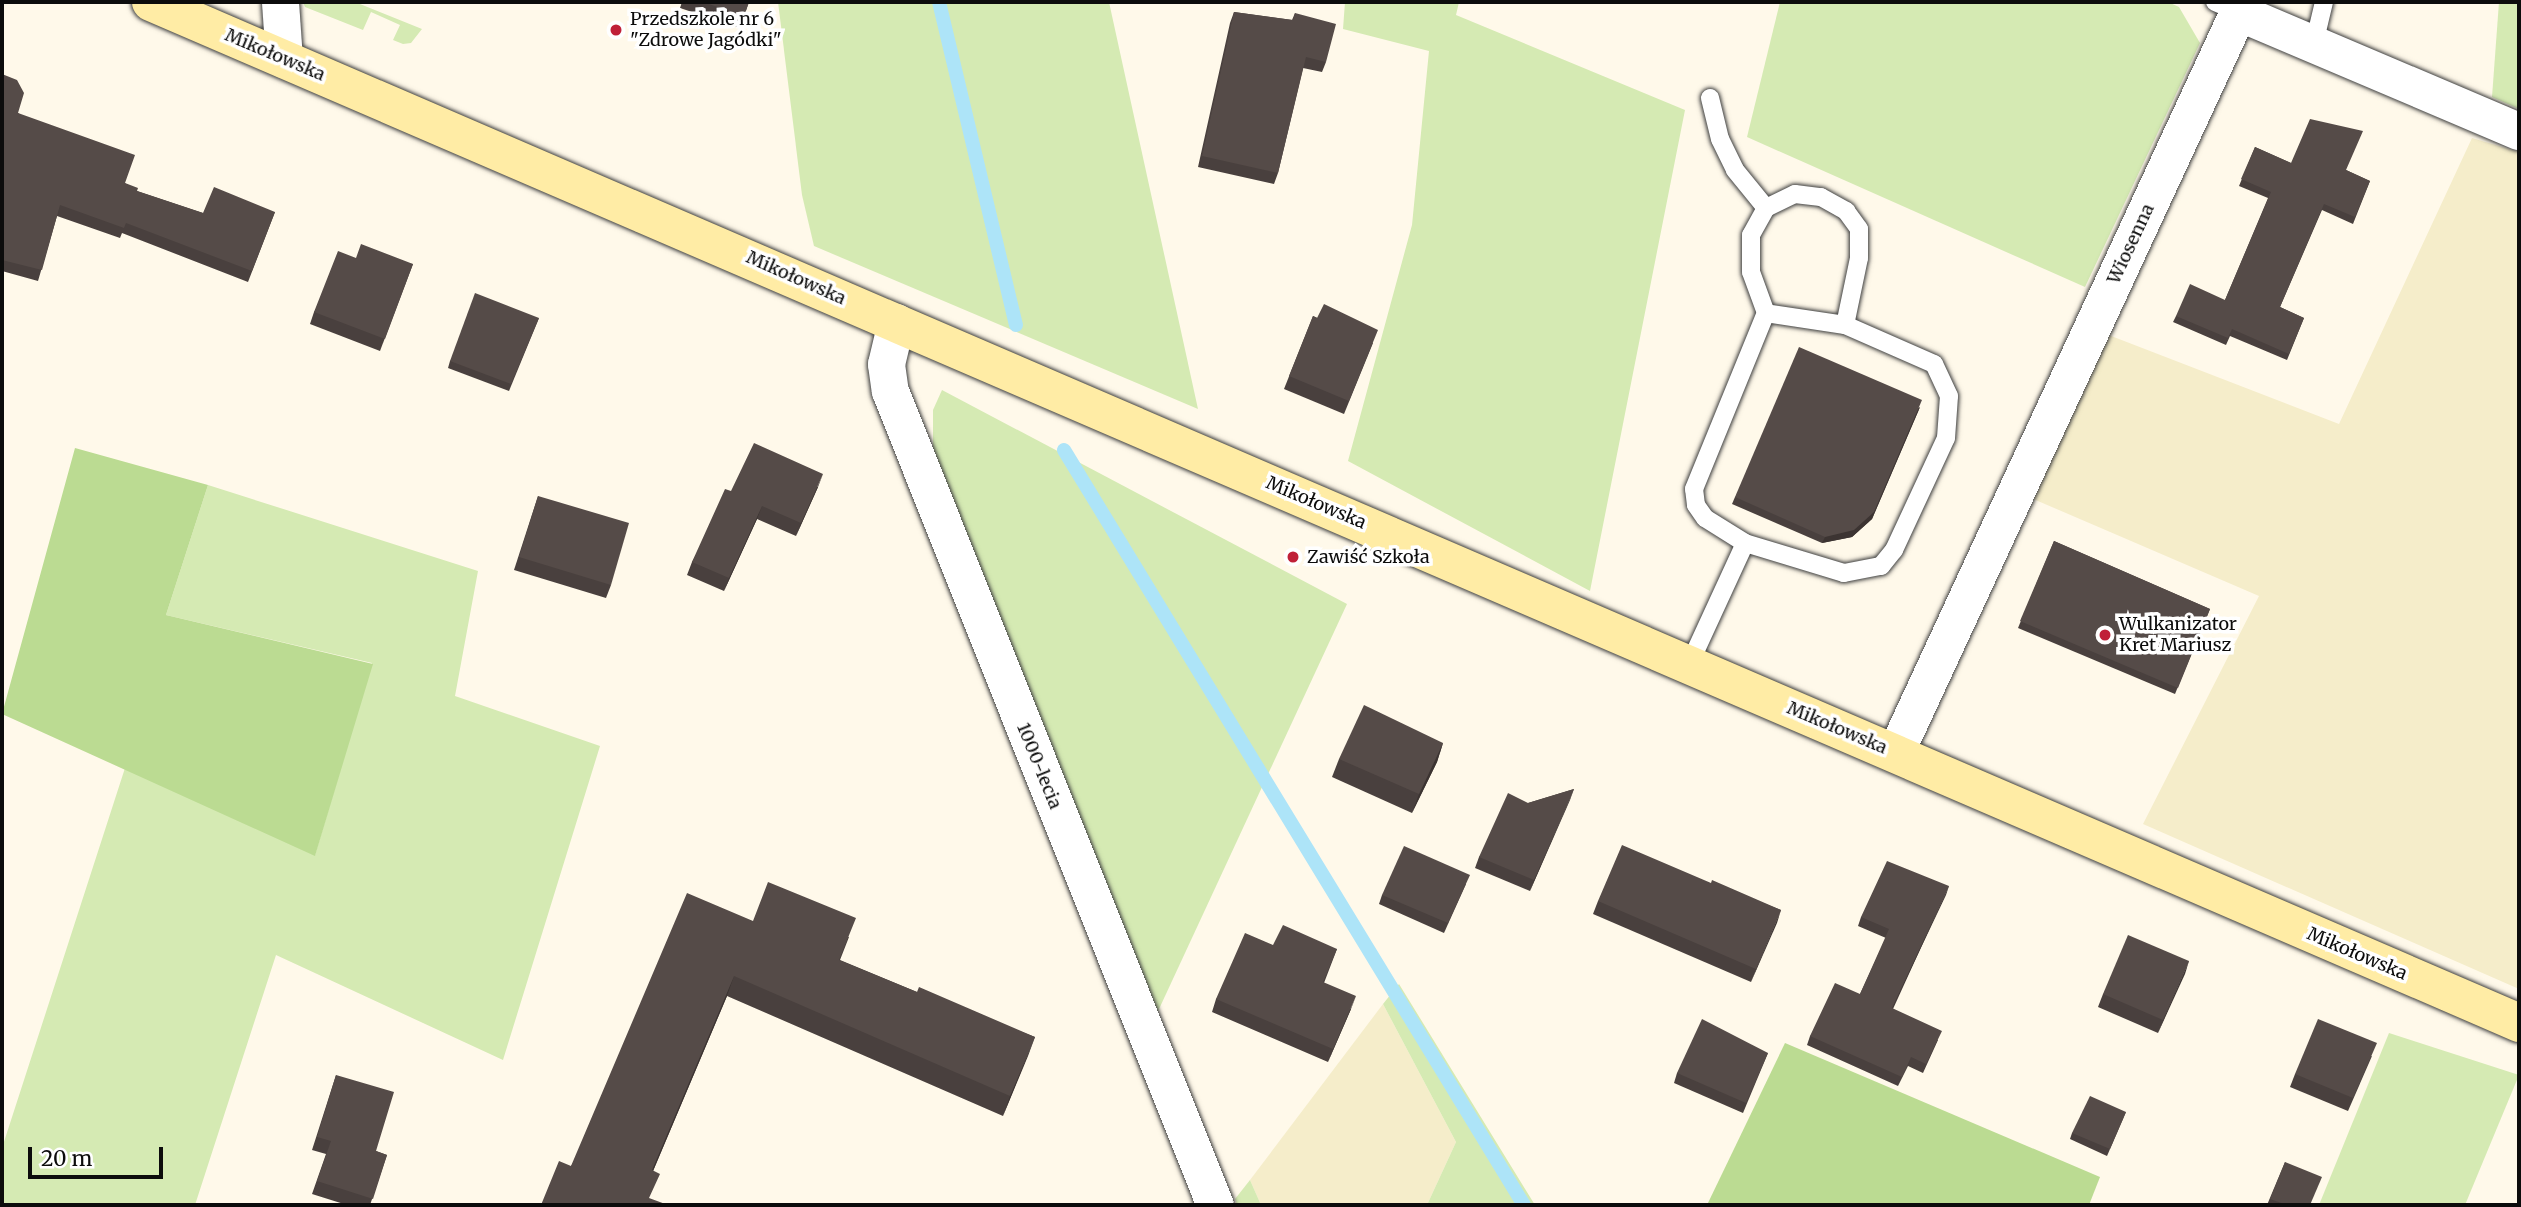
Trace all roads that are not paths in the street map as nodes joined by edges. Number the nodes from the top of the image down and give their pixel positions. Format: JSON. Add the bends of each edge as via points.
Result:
{"nodes":[{"id":1,"x":151,"y":2,"type":"edge"},
{"id":2,"x":280,"y":2,"type":"edge"},
{"id":3,"x":2324,"y":2,"type":"edge"},
{"id":4,"x":2226,"y":7,"type":"edge"},
{"id":5,"x":2314,"y":44,"type":"junction"},
{"id":6,"x":284,"y":59,"type":"junction"},
{"id":7,"x":1710,"y":98,"type":"dead end"},
{"id":8,"x":2519,"y":131,"type":"edge"},
{"id":9,"x":1766,"y":208,"type":"junction"},
{"id":10,"x":1766,"y":313,"type":"junction"},
{"id":11,"x":897,"y":323,"type":"junction"},
{"id":12,"x":1845,"y":325,"type":"junction"},
{"id":13,"x":1745,"y":543,"type":"junction"},
{"id":14,"x":1689,"y":664,"type":"junction"},
{"id":15,"x":1895,"y":753,"type":"junction"},
{"id":16,"x":2519,"y":1023,"type":"edge"},
{"id":17,"x":1215,"y":1205,"type":"edge"}],
"edges":[{"from":1,"to":6,"type":"main road","name":"Mikołowska"},
{"from":2,"to":6,"type":"street"},
{"from":3,"to":5,"type":"lane"},
{"from":4,"to":5,"type":"street","name":"Wiosenna"},
{"from":4,"to":15,"type":"street","name":"Wiosenna"},
{"from":5,"to":8,"type":"street","name":"Wiosenna"},
{"from":6,"to":11,"type":"main road","name":"Mikołowska"},
{"from":7,"to":9,"type":"lane","via":[[1720,139],[1735,170]]},
{"from":9,"to":10,"type":"lane","via":[[1751,235],[1751,272]]},
{"from":9,"to":12,"type":"lane","via":[[1795,194],[1821,197],[1846,211],[1858,229],[1859,258]]},
{"from":10,"to":12,"type":"lane"},
{"from":10,"to":13,"type":"lane","via":[[1694,489],[1696,505],[1705,519]]},
{"from":11,"to":14,"type":"main road","name":"Mikołowska"},
{"from":11,"to":17,"type":"street","name":"1000-lecia","via":[[886,364],[890,391]]},
{"from":12,"to":13,"type":"lane","via":[[1934,364],[1949,396],[1946,438],[1894,550],[1881,566],[1844,573]]},
{"from":13,"to":14,"type":"lane"},
{"from":14,"to":15,"type":"main road","name":"Mikołowska"},
{"from":15,"to":16,"type":"main road","name":"Mikołowska"}]}
